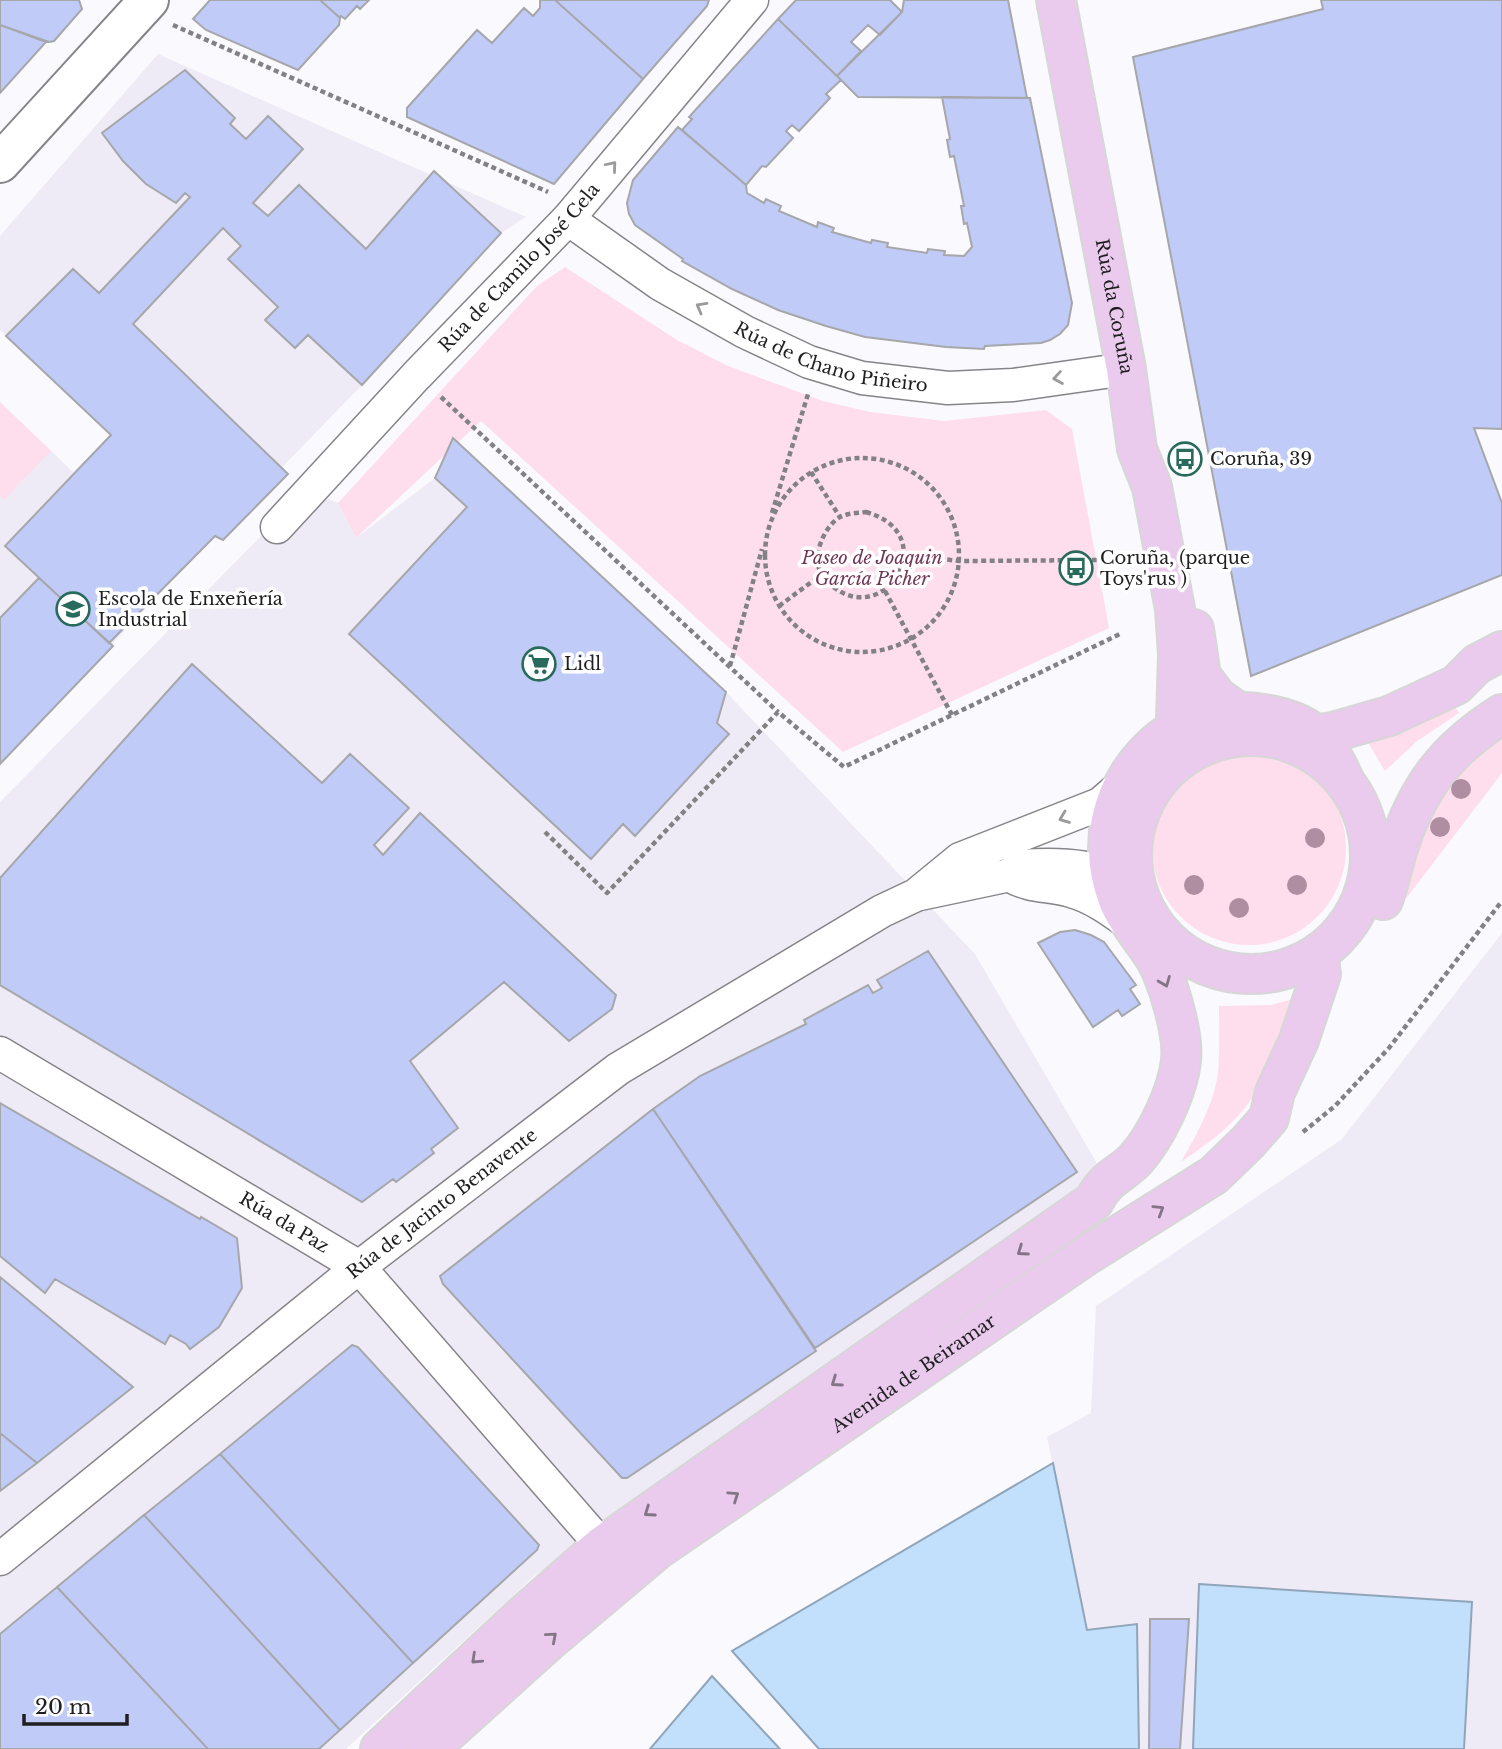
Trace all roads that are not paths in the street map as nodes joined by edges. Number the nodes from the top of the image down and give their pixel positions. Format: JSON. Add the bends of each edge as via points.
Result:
{"nodes":[{"id":1,"x":752,"y":0,"type":"edge"},
{"id":2,"x":1056,"y":0,"type":"edge"},
{"id":3,"x":144,"y":5,"type":"edge"},
{"id":4,"x":0,"y":163,"type":"edge"},
{"id":5,"x":568,"y":219,"type":"junction"},
{"id":6,"x":1126,"y":369,"type":"junction"},
{"id":7,"x":277,"y":527,"type":"dead end"},
{"id":8,"x":1175,"y":609,"type":"junction"},
{"id":9,"x":1490,"y":658,"type":"edge"},
{"id":10,"x":1502,"y":697,"type":"edge"},
{"id":11,"x":1238,"y":712,"type":"junction"},
{"id":12,"x":1502,"y":714,"type":"edge"},
{"id":13,"x":1177,"y":729,"type":"junction"},
{"id":14,"x":1297,"y":732,"type":"junction"},
{"id":15,"x":1143,"y":772,"type":"junction"},
{"id":16,"x":1371,"y":852,"type":"junction"},
{"id":17,"x":1010,"y":875,"type":"junction"},
{"id":18,"x":916,"y":895,"type":"junction"},
{"id":19,"x":1126,"y":898,"type":"junction"},
{"id":20,"x":1318,"y":954,"type":"junction"},
{"id":21,"x":1186,"y":955,"type":"junction"},
{"id":22,"x":0,"y":1053,"type":"edge"},
{"id":23,"x":1285,"y":1126,"type":"junction"},
{"id":24,"x":1094,"y":1201,"type":"junction"},
{"id":25,"x":359,"y":1267,"type":"junction"},
{"id":26,"x":602,"y":1546,"type":"junction"},
{"id":27,"x":0,"y":1559,"type":"edge"},
{"id":28,"x":380,"y":1749,"type":"edge"},
{"id":29,"x":429,"y":1749,"type":"edge"}],
"edges":[{"from":5,"to":1,"type":"street","name":"Rúa de Camilo José Cela","one_way":true},
{"from":2,"to":6,"type":"main road","name":"Rúa da Coruña"},
{"from":3,"to":4,"type":"main road"},
{"from":6,"to":5,"type":"street","name":"Rúa de Chano Piñeiro","one_way":true,"via":[[1013,386],[948,388],[862,377],[809,362],[746,332],[660,284]]},
{"from":5,"to":7,"type":"street","name":"Rúa de Camilo José Cela"},
{"from":6,"to":8,"type":"main road","name":"Rúa da Coruña","via":[[1137,449],[1152,487]]},
{"from":8,"to":11,"type":"main road","name":"Rúa da Coruña","via":[[1193,626],[1201,676],[1217,697]]},
{"from":8,"to":13,"type":"main road","name":"Rúa da Coruña"},
{"from":8,"to":15,"type":"main road","via":[[1162,631],[1162,669]]},
{"from":9,"to":14,"type":"main road","via":[[1456,685],[1389,716]]},
{"from":10,"to":16,"type":"main road","via":[[1453,728],[1416,759],[1391,800]]},
{"from":11,"to":13,"type":"main road","via":[[1207,717]]},
{"from":11,"to":14,"type":"main road","via":[[1263,713]]},
{"from":12,"to":23,"type":"main road","via":[[1456,748],[1425,786],[1375,918],[1344,964],[1323,1028],[1288,1107]]},
{"from":13,"to":15,"type":"main road","name":"Rúa da Coruña","via":[[1176,750]]},
{"from":14,"to":15,"type":"main road","via":[[1217,740]]},
{"from":14,"to":16,"type":"main road","via":[[1307,749],[1327,762],[1358,801]]},
{"from":15,"to":18,"type":"street","name":"Rúa de Jacinto Benavente","one_way":true,"via":[[1100,804],[960,859]]},
{"from":15,"to":19,"type":"main road","via":[[1151,789],[1138,814]]},
{"from":16,"to":20,"type":"main road","via":[[1368,882],[1357,910],[1341,934]]},
{"from":17,"to":18,"type":"street","name":"Rúa de Jacinto Benavente"},
{"from":17,"to":19,"type":"street","name":"Rúa de Jacinto Benavente","via":[[1024,884],[1074,891],[1104,905]]},
{"from":17,"to":19,"type":"street","name":"Rúa de Jacinto Benavente","via":[[1019,866],[1054,863]]},
{"from":18,"to":25,"type":"street","name":"Rúa de Jacinto Benavente","via":[[618,1069]]},
{"from":19,"to":21,"type":"main road"},
{"from":19,"to":24,"type":"main road","name":"Avenida de Beiramar","one_way":true,"via":[[1174,1004],[1181,1059],[1167,1110],[1150,1141],[1134,1161],[1102,1186]]},
{"from":20,"to":21,"type":"main road","via":[[1294,967],[1266,973],[1211,968]]},
{"from":20,"to":23,"type":"main road","name":"Avenida de Beiramar","via":[[1321,974],[1275,1092]]},
{"from":21,"to":24,"type":"main road","name":"Avenida de Beiramar","via":[[1202,1016],[1205,1062],[1191,1111],[1174,1143],[1149,1171],[1113,1200]]},
{"from":22,"to":25,"type":"street","name":"Rúa da Paz"},
{"from":29,"to":23,"type":"main road","name":"Avenida de Beiramar","one_way":true,"via":[[658,1549],[1087,1255],[1214,1175],[1248,1142]]},
{"from":24,"to":26,"type":"main road","name":"Avenida de Beiramar","one_way":true},
{"from":25,"to":26,"type":"street","name":"Rúa da Paz"},
{"from":25,"to":27,"type":"street","name":"Rúa de Jacinto Benavente"},
{"from":26,"to":28,"type":"main road","name":"Avenida de Beiramar","one_way":true}]}
